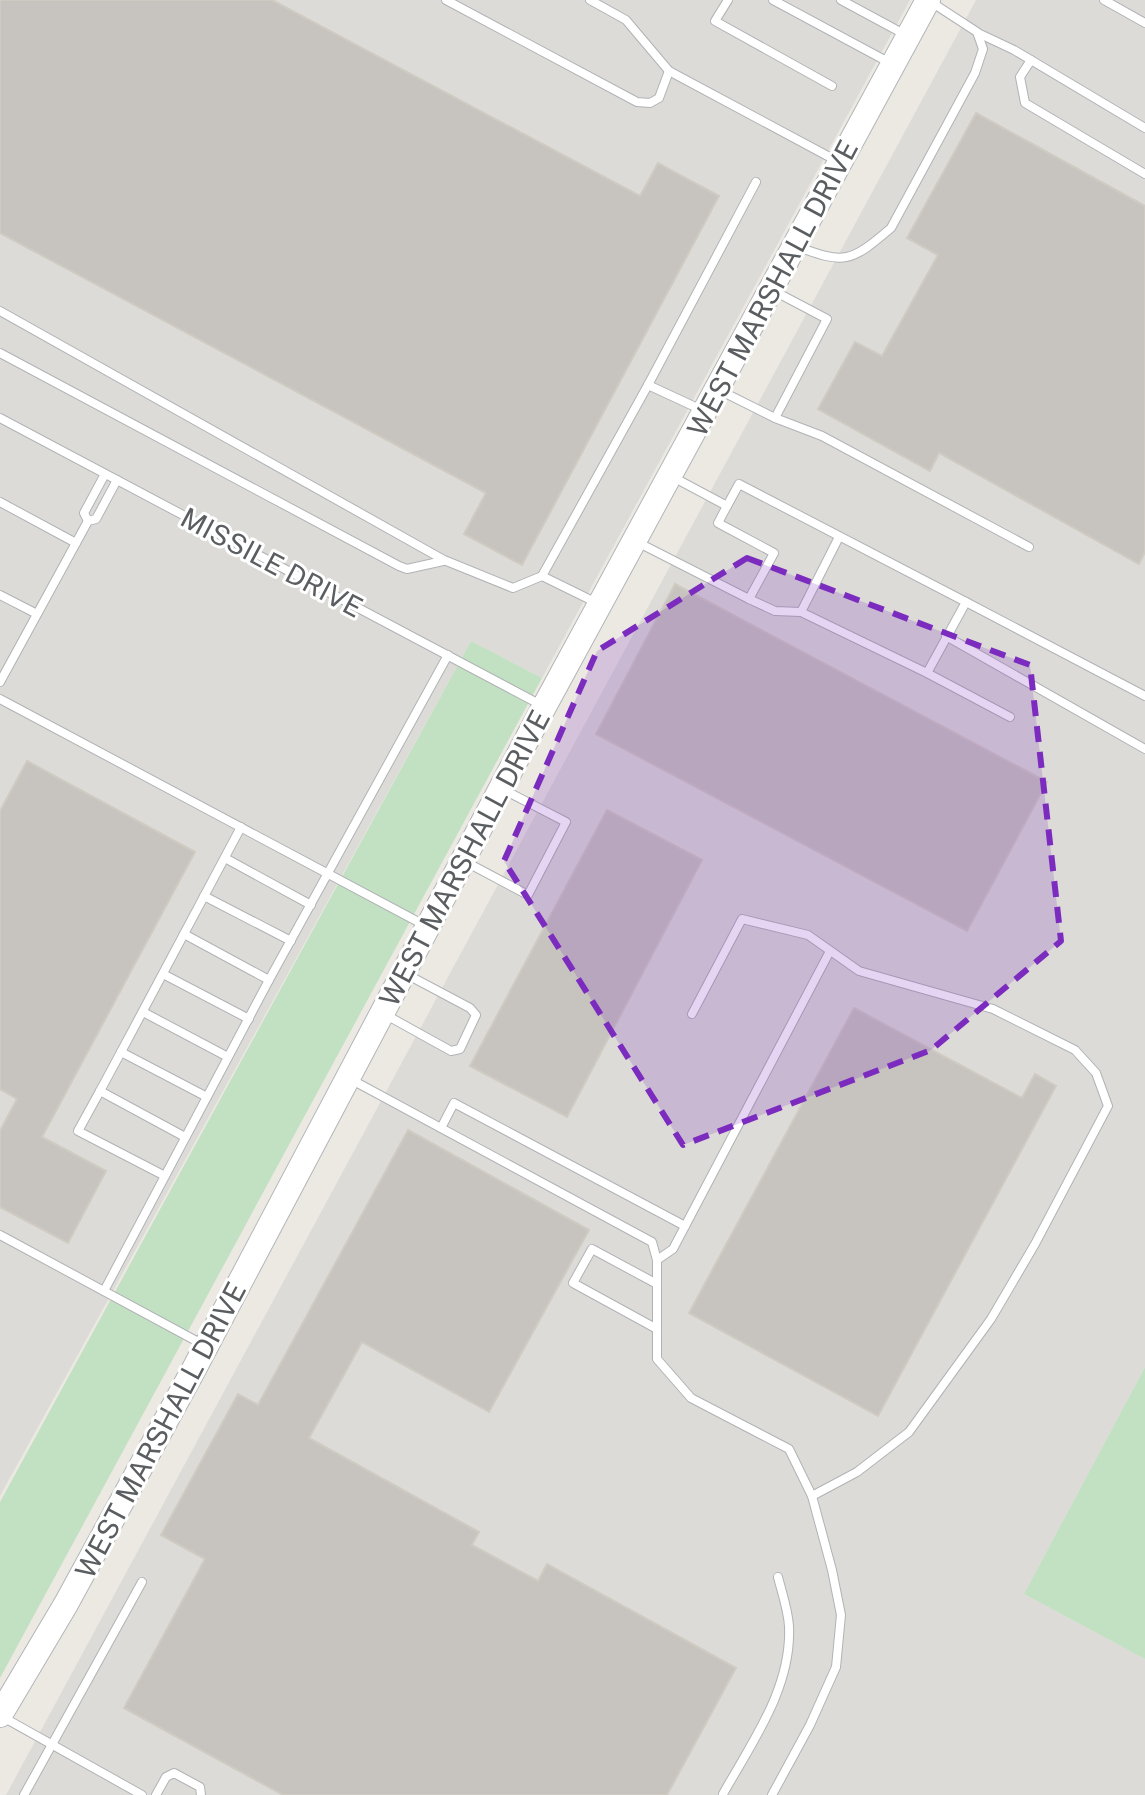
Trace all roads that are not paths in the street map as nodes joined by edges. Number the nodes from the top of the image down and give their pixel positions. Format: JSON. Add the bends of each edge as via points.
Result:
{"nodes":[{"id":1,"x":446,"y":0,"type":"edge"},
{"id":2,"x":590,"y":0,"type":"edge"},
{"id":3,"x":728,"y":0,"type":"edge"},
{"id":4,"x":773,"y":0,"type":"edge"},
{"id":5,"x":841,"y":0,"type":"edge"},
{"id":6,"x":928,"y":0,"type":"edge"},
{"id":7,"x":1104,"y":0,"type":"edge"},
{"id":8,"x":1145,"y":23,"type":"edge"},
{"id":9,"x":977,"y":32,"type":"junction"},
{"id":10,"x":908,"y":36,"type":"junction"},
{"id":11,"x":1031,"y":60,"type":"junction"},
{"id":12,"x":893,"y":64,"type":"junction"},
{"id":13,"x":669,"y":71,"type":"junction"},
{"id":14,"x":832,"y":86,"type":"dead end"},
{"id":15,"x":1145,"y":128,"type":"edge"},
{"id":16,"x":840,"y":163,"type":"junction"},
{"id":17,"x":1145,"y":174,"type":"edge"},
{"id":18,"x":756,"y":182,"type":"dead end"},
{"id":19,"x":795,"y":246,"type":"junction"},
{"id":20,"x":771,"y":290,"type":"junction"},
{"id":21,"x":0,"y":311,"type":"edge"},
{"id":22,"x":0,"y":353,"type":"edge"},
{"id":23,"x":648,"y":385,"type":"junction"},
{"id":24,"x":717,"y":389,"type":"junction"},
{"id":25,"x":705,"y":411,"type":"junction"},
{"id":26,"x":0,"y":418,"type":"edge"},
{"id":27,"x":775,"y":418,"type":"junction"},
{"id":28,"x":105,"y":474,"type":"junction"},
{"id":29,"x":670,"y":476,"type":"junction"},
{"id":30,"x":117,"y":480,"type":"junction"},
{"id":31,"x":0,"y":502,"type":"edge"},
{"id":32,"x":727,"y":506,"type":"junction"},
{"id":33,"x":88,"y":521,"type":"junction"},
{"id":34,"x":839,"y":537,"type":"junction"},
{"id":35,"x":635,"y":541,"type":"junction"},
{"id":36,"x":76,"y":543,"type":"junction"},
{"id":37,"x":1029,"y":547,"type":"dead end"},
{"id":38,"x":444,"y":560,"type":"junction"},
{"id":39,"x":542,"y":576,"type":"junction"},
{"id":40,"x":0,"y":595,"type":"edge"},
{"id":41,"x":749,"y":599,"type":"junction"},
{"id":42,"x":966,"y":602,"type":"junction"},
{"id":43,"x":600,"y":604,"type":"junction"},
{"id":44,"x":801,"y":612,"type":"junction"},
{"id":45,"x":37,"y":614,"type":"junction"},
{"id":46,"x":946,"y":636,"type":"junction"},
{"id":47,"x":448,"y":655,"type":"junction"},
{"id":48,"x":927,"y":673,"type":"junction"},
{"id":49,"x":0,"y":682,"type":"edge"},
{"id":50,"x":1145,"y":696,"type":"edge"},
{"id":51,"x":0,"y":699,"type":"edge"},
{"id":52,"x":544,"y":707,"type":"junction"},
{"id":53,"x":1010,"y":717,"type":"dead end"},
{"id":54,"x":1145,"y":749,"type":"edge"},
{"id":55,"x":502,"y":789,"type":"junction"},
{"id":56,"x":241,"y":827,"type":"junction"},
{"id":57,"x":225,"y":858,"type":"junction"},
{"id":58,"x":463,"y":860,"type":"junction"},
{"id":59,"x":328,"y":873,"type":"junction"},
{"id":60,"x":204,"y":896,"type":"junction"},
{"id":61,"x":311,"y":905,"type":"junction"},
{"id":62,"x":427,"y":926,"type":"junction"},
{"id":63,"x":184,"y":934,"type":"junction"},
{"id":64,"x":291,"y":941,"type":"junction"},
{"id":65,"x":830,"y":951,"type":"junction"},
{"id":66,"x":403,"y":972,"type":"junction"},
{"id":67,"x":163,"y":974,"type":"junction"},
{"id":68,"x":269,"y":980,"type":"junction"},
{"id":69,"x":143,"y":1012,"type":"junction"},
{"id":70,"x":382,"y":1013,"type":"junction"},
{"id":71,"x":692,"y":1014,"type":"dead end"},
{"id":72,"x":249,"y":1019,"type":"junction"},
{"id":73,"x":121,"y":1052,"type":"junction"},
{"id":74,"x":228,"y":1057,"type":"junction"},
{"id":75,"x":348,"y":1078,"type":"junction"},
{"id":76,"x":100,"y":1091,"type":"junction"},
{"id":77,"x":207,"y":1097,"type":"junction"},
{"id":78,"x":441,"y":1128,"type":"junction"},
{"id":79,"x":185,"y":1137,"type":"junction"},
{"id":80,"x":165,"y":1176,"type":"junction"},
{"id":81,"x":685,"y":1226,"type":"junction"},
{"id":82,"x":0,"y":1235,"type":"edge"},
{"id":83,"x":657,"y":1260,"type":"junction"},
{"id":84,"x":657,"y":1284,"type":"junction"},
{"id":85,"x":104,"y":1291,"type":"junction"},
{"id":86,"x":657,"y":1329,"type":"junction"},
{"id":87,"x":207,"y":1346,"type":"junction"},
{"id":88,"x":812,"y":1496,"type":"junction"},
{"id":89,"x":778,"y":1577,"type":"dead end"},
{"id":90,"x":142,"y":1582,"type":"dead end"},
{"id":91,"x":0,"y":1715,"type":"edge"},
{"id":92,"x":53,"y":1743,"type":"junction"},
{"id":93,"x":24,"y":1795,"type":"edge"},
{"id":94,"x":142,"y":1795,"type":"edge"},
{"id":95,"x":156,"y":1795,"type":"edge"},
{"id":96,"x":201,"y":1795,"type":"edge"},
{"id":97,"x":724,"y":1795,"type":"edge"},
{"id":98,"x":772,"y":1795,"type":"edge"}],
"edges":[{"from":1,"to":13,"type":"lane","via":[[637,102],[659,98]]},
{"from":2,"to":13,"type":"lane","via":[[626,20]]},
{"from":3,"to":14,"type":"lane","via":[[715,21]]},
{"from":4,"to":12,"type":"lane"},
{"from":5,"to":10,"type":"lane"},
{"from":6,"to":9,"type":"lane"},
{"from":6,"to":10,"type":"main road","name":"WEST MARSHALL DRIVE"},
{"from":7,"to":8,"type":"lane"},
{"from":9,"to":11,"type":"lane"},
{"from":9,"to":19,"type":"lane","via":[[983,49],[975,73],[891,228],[849,258],[828,258]]},
{"from":10,"to":12,"type":"main road","name":"WEST MARSHALL DRIVE"},
{"from":11,"to":15,"type":"lane"},
{"from":11,"to":17,"type":"lane","via":[[1020,77],[1025,103]]},
{"from":12,"to":16,"type":"main road","name":"WEST MARSHALL DRIVE"},
{"from":13,"to":16,"type":"lane"},
{"from":16,"to":19,"type":"main road","name":"WEST MARSHALL DRIVE"},
{"from":18,"to":23,"type":"lane"},
{"from":19,"to":20,"type":"main road","name":"WEST MARSHALL DRIVE"},
{"from":20,"to":24,"type":"main road","name":"WEST MARSHALL DRIVE"},
{"from":20,"to":27,"type":"lane","via":[[827,319]]},
{"from":21,"to":38,"type":"lane"},
{"from":22,"to":38,"type":"lane","via":[[399,566],[407,569]]},
{"from":23,"to":25,"type":"lane"},
{"from":23,"to":39,"type":"lane"},
{"from":24,"to":25,"type":"main road","name":"WEST MARSHALL DRIVE"},
{"from":24,"to":27,"type":"lane"},
{"from":25,"to":29,"type":"main road","name":"WEST MARSHALL DRIVE"},
{"from":26,"to":28,"type":"lane","name":"MISSILE DRIVE"},
{"from":27,"to":37,"type":"lane","via":[[822,436]]},
{"from":28,"to":30,"type":"lane","name":"MISSILE DRIVE"},
{"from":28,"to":33,"type":"lane","via":[[84,513]]},
{"from":29,"to":32,"type":"lane"},
{"from":29,"to":35,"type":"main road","name":"WEST MARSHALL DRIVE"},
{"from":30,"to":33,"type":"lane","via":[[96,519]]},
{"from":30,"to":47,"type":"lane","name":"MISSILE DRIVE"},
{"from":31,"to":36,"type":"lane"},
{"from":32,"to":34,"type":"lane","via":[[739,484]]},
{"from":32,"to":41,"type":"lane","via":[[718,523],[774,553]]},
{"from":33,"to":36,"type":"lane"},
{"from":34,"to":42,"type":"lane"},
{"from":34,"to":44,"type":"lane"},
{"from":35,"to":41,"type":"lane"},
{"from":35,"to":43,"type":"main road","name":"WEST MARSHALL DRIVE"},
{"from":36,"to":45,"type":"lane"},
{"from":38,"to":39,"type":"lane","via":[[513,588]]},
{"from":39,"to":43,"type":"lane"},
{"from":40,"to":45,"type":"lane"},
{"from":41,"to":44,"type":"lane","via":[[775,611]]},
{"from":42,"to":46,"type":"lane"},
{"from":42,"to":50,"type":"lane"},
{"from":43,"to":52,"type":"main road","name":"WEST MARSHALL DRIVE"},
{"from":44,"to":48,"type":"lane"},
{"from":45,"to":49,"type":"lane"},
{"from":46,"to":48,"type":"lane"},
{"from":46,"to":54,"type":"lane"},
{"from":47,"to":52,"type":"lane","name":"MISSILE DRIVE"},
{"from":47,"to":59,"type":"lane"},
{"from":48,"to":53,"type":"lane"},
{"from":51,"to":56,"type":"lane"},
{"from":52,"to":55,"type":"main road","name":"WEST MARSHALL DRIVE"},
{"from":55,"to":58,"type":"main road","name":"WEST MARSHALL DRIVE"},
{"from":55,"to":58,"type":"lane","via":[[566,822],[528,895]]},
{"from":56,"to":57,"type":"lane"},
{"from":56,"to":59,"type":"lane"},
{"from":57,"to":60,"type":"lane"},
{"from":57,"to":61,"type":"lane"},
{"from":58,"to":62,"type":"main road","name":"WEST MARSHALL DRIVE"},
{"from":59,"to":61,"type":"lane"},
{"from":59,"to":62,"type":"lane"},
{"from":60,"to":63,"type":"lane"},
{"from":60,"to":64,"type":"lane"},
{"from":61,"to":64,"type":"lane"},
{"from":62,"to":66,"type":"main road","name":"WEST MARSHALL DRIVE"},
{"from":63,"to":67,"type":"lane"},
{"from":63,"to":68,"type":"lane"},
{"from":64,"to":68,"type":"lane"},
{"from":65,"to":71,"type":"lane","via":[[808,935],[742,919]]},
{"from":65,"to":81,"type":"lane"},
{"from":65,"to":88,"type":"lane","via":[[859,971],[993,1009],[1075,1050],[1096,1073],[1108,1106],[991,1319],[909,1432],[857,1472]]},
{"from":66,"to":70,"type":"main road","name":"WEST MARSHALL DRIVE"},
{"from":66,"to":70,"type":"lane","via":[[470,1008],[476,1015],[467,1039],[451,1051]]},
{"from":67,"to":69,"type":"lane"},
{"from":67,"to":72,"type":"lane"},
{"from":68,"to":72,"type":"lane"},
{"from":69,"to":73,"type":"lane"},
{"from":69,"to":74,"type":"lane"},
{"from":70,"to":75,"type":"main road","name":"WEST MARSHALL DRIVE"},
{"from":72,"to":74,"type":"lane"},
{"from":73,"to":76,"type":"lane"},
{"from":73,"to":77,"type":"lane"},
{"from":74,"to":77,"type":"lane"},
{"from":75,"to":78,"type":"lane"},
{"from":75,"to":87,"type":"main road","name":"WEST MARSHALL DRIVE"},
{"from":76,"to":79,"type":"lane"},
{"from":76,"to":80,"type":"lane","via":[[78,1131]]},
{"from":77,"to":79,"type":"lane"},
{"from":78,"to":81,"type":"lane","via":[[454,1103]]},
{"from":78,"to":83,"type":"lane","via":[[652,1242]]},
{"from":79,"to":80,"type":"lane"},
{"from":80,"to":85,"type":"lane"},
{"from":81,"to":83,"type":"lane","via":[[673,1249]]},
{"from":82,"to":85,"type":"lane"},
{"from":83,"to":84,"type":"lane"},
{"from":84,"to":86,"type":"lane"},
{"from":84,"to":86,"type":"lane","via":[[592,1249],[573,1283]]},
{"from":85,"to":87,"type":"lane"},
{"from":86,"to":88,"type":"lane","via":[[657,1359],[691,1398],[789,1449]]},
{"from":87,"to":91,"type":"main road","name":"WEST MARSHALL DRIVE","via":[[66,1604],[13,1683]]},
{"from":88,"to":98,"type":"lane","via":[[841,1615],[836,1667]]},
{"from":89,"to":97,"type":"lane","via":[[789,1625],[786,1669]]},
{"from":90,"to":92,"type":"lane"},
{"from":91,"to":92,"type":"lane"},
{"from":92,"to":93,"type":"lane"},
{"from":92,"to":94,"type":"lane"},
{"from":95,"to":96,"type":"lane","via":[[174,1773],[200,1787]]}]}
